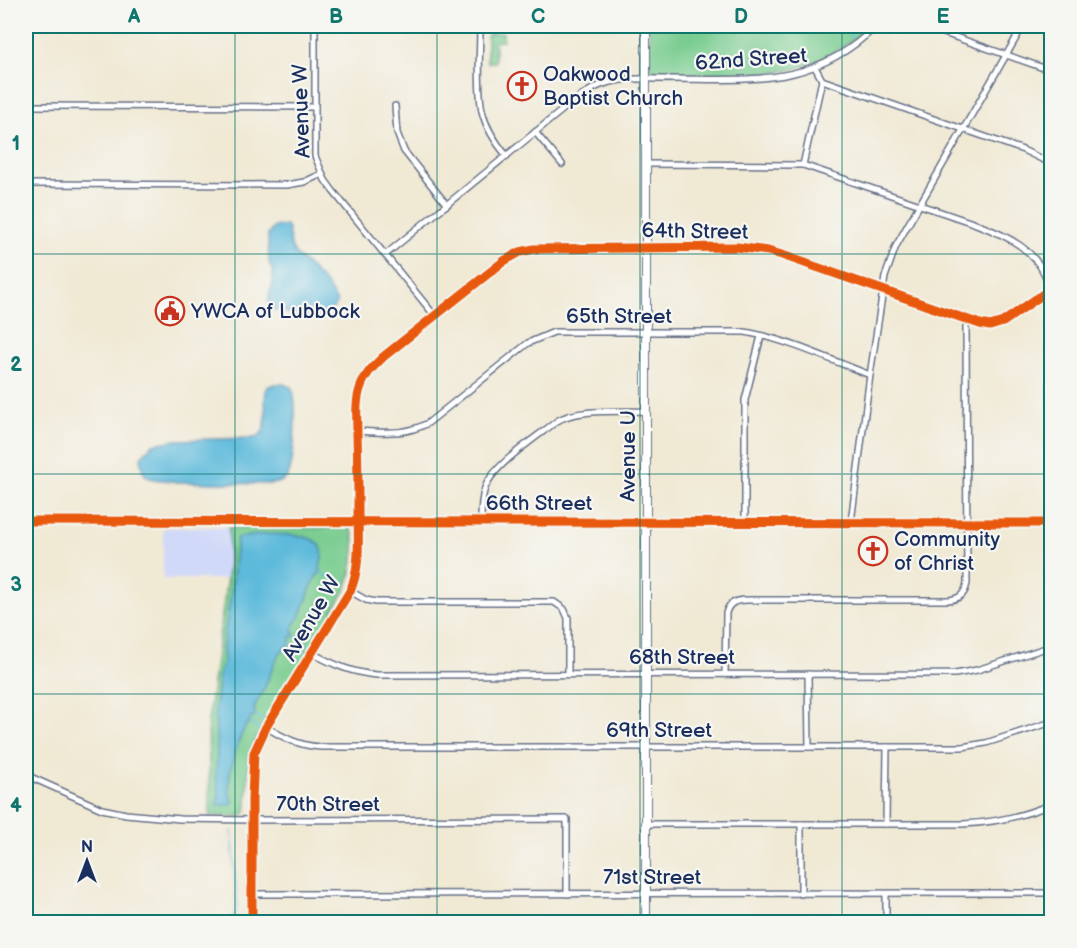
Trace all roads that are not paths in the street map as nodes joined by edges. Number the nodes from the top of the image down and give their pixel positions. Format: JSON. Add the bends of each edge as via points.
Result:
{"nodes":[{"id":1,"x":26,"y":26,"type":"edge"},
{"id":2,"x":315,"y":26,"type":"edge"},
{"id":3,"x":480,"y":26,"type":"edge"},
{"id":4,"x":646,"y":26,"type":"edge"},
{"id":5,"x":876,"y":26,"type":"edge"},
{"id":6,"x":924,"y":26,"type":"edge"},
{"id":7,"x":1023,"y":26,"type":"edge"},
{"id":8,"x":1006,"y":55,"type":"junction"},
{"id":9,"x":815,"y":67,"type":"junction"},
{"id":10,"x":1052,"y":71,"type":"edge"},
{"id":11,"x":646,"y":80,"type":"junction"},
{"id":12,"x":822,"y":80,"type":"junction"},
{"id":13,"x":26,"y":106,"type":"edge"},
{"id":14,"x":395,"y":106,"type":"dead end"},
{"id":15,"x":315,"y":107,"type":"junction"},
{"id":16,"x":962,"y":130,"type":"junction"},
{"id":17,"x":536,"y":132,"type":"junction"},
{"id":18,"x":507,"y":156,"type":"junction"},
{"id":19,"x":562,"y":164,"type":"dead end"},
{"id":20,"x":646,"y":164,"type":"junction"},
{"id":21,"x":1052,"y":164,"type":"edge"},
{"id":22,"x":803,"y":165,"type":"junction"},
{"id":23,"x":322,"y":174,"type":"junction"},
{"id":24,"x":26,"y":184,"type":"edge"},
{"id":25,"x":920,"y":204,"type":"junction"},
{"id":26,"x":447,"y":205,"type":"junction"},
{"id":27,"x":646,"y":248,"type":"junction"},
{"id":28,"x":385,"y":255,"type":"junction"},
{"id":29,"x":1051,"y":288,"type":"edge"},
{"id":30,"x":883,"y":290,"type":"junction"},
{"id":31,"x":435,"y":316,"type":"junction"},
{"id":32,"x":966,"y":319,"type":"junction"},
{"id":33,"x":646,"y":332,"type":"junction"},
{"id":34,"x":761,"y":336,"type":"junction"},
{"id":35,"x":870,"y":375,"type":"junction"},
{"id":36,"x":646,"y":411,"type":"junction"},
{"id":37,"x":357,"y":431,"type":"junction"},
{"id":38,"x":1052,"y":473,"type":"edge"},
{"id":39,"x":26,"y":521,"type":"edge"},
{"id":40,"x":358,"y":521,"type":"junction"},
{"id":41,"x":481,"y":521,"type":"junction"},
{"id":42,"x":646,"y":522,"type":"junction"},
{"id":43,"x":851,"y":522,"type":"junction"},
{"id":44,"x":745,"y":523,"type":"junction"},
{"id":45,"x":967,"y":523,"type":"junction"},
{"id":46,"x":1052,"y":523,"type":"edge"},
{"id":47,"x":350,"y":591,"type":"junction"},
{"id":48,"x":1052,"y":602,"type":"edge"},
{"id":49,"x":1052,"y":607,"type":"edge"},
{"id":50,"x":1052,"y":646,"type":"edge"},
{"id":51,"x":312,"y":653,"type":"junction"},
{"id":52,"x":568,"y":674,"type":"junction"},
{"id":53,"x":646,"y":674,"type":"junction"},
{"id":54,"x":725,"y":674,"type":"junction"},
{"id":55,"x":808,"y":674,"type":"junction"},
{"id":56,"x":1052,"y":722,"type":"edge"},
{"id":57,"x":266,"y":727,"type":"junction"},
{"id":58,"x":646,"y":746,"type":"junction"},
{"id":59,"x":808,"y":747,"type":"junction"},
{"id":60,"x":886,"y":747,"type":"junction"},
{"id":61,"x":26,"y":775,"type":"edge"},
{"id":62,"x":1052,"y":804,"type":"edge"},
{"id":63,"x":251,"y":820,"type":"junction"},
{"id":64,"x":646,"y":824,"type":"junction"},
{"id":65,"x":801,"y":824,"type":"junction"},
{"id":66,"x":886,"y":824,"type":"junction"},
{"id":67,"x":1052,"y":893,"type":"edge"},
{"id":68,"x":252,"y":894,"type":"junction"},
{"id":69,"x":567,"y":894,"type":"junction"},
{"id":70,"x":646,"y":894,"type":"junction"},
{"id":71,"x":801,"y":894,"type":"junction"},
{"id":72,"x":886,"y":894,"type":"junction"},
{"id":73,"x":252,"y":922,"type":"edge"},
{"id":74,"x":646,"y":922,"type":"edge"},
{"id":75,"x":886,"y":922,"type":"edge"}],
"edges":[{"from":1,"to":2,"type":"street"},
{"from":2,"to":3,"type":"street"},
{"from":2,"to":15,"type":"street","name":"Avenue W"},
{"from":3,"to":4,"type":"street"},
{"from":3,"to":18,"type":"street","via":[[482,111]]},
{"from":4,"to":11,"type":"street","name":"Avenue U"},
{"from":5,"to":9,"type":"street","via":[[846,51]]},
{"from":6,"to":8,"type":"street"},
{"from":7,"to":8,"type":"street"},
{"from":8,"to":10,"type":"street"},
{"from":8,"to":16,"type":"street"},
{"from":9,"to":11,"type":"street","name":"62nd Street","via":[[767,78]]},
{"from":9,"to":12,"type":"street","name":"62nd Street"},
{"from":11,"to":17,"type":"street","name":"62nd Street","via":[[603,84],[588,91]]},
{"from":11,"to":20,"type":"street","name":"Avenue U"},
{"from":12,"to":16,"type":"street","name":"62nd Street"},
{"from":12,"to":22,"type":"street"},
{"from":13,"to":15,"type":"street"},
{"from":14,"to":26,"type":"street","via":[[397,133],[404,151]]},
{"from":15,"to":23,"type":"street","name":"Avenue W","via":[[315,156]]},
{"from":16,"to":21,"type":"street","name":"62nd Street"},
{"from":16,"to":25,"type":"street"},
{"from":17,"to":18,"type":"street","name":"62nd Street"},
{"from":17,"to":19,"type":"street"},
{"from":18,"to":26,"type":"street","name":"62nd Street"},
{"from":20,"to":22,"type":"street"},
{"from":20,"to":27,"type":"street","name":"Avenue U"},
{"from":22,"to":25,"type":"street"},
{"from":23,"to":24,"type":"street","via":[[299,184]]},
{"from":23,"to":28,"type":"street","name":"Avenue W"},
{"from":25,"to":29,"type":"street","via":[[1000,233],[1021,245],[1039,264]]},
{"from":25,"to":30,"type":"street","via":[[896,246]]},
{"from":26,"to":28,"type":"street","name":"62nd Street"},
{"from":27,"to":30,"type":"street","name":"64th Street","via":[[737,247],[768,251]]},
{"from":27,"to":31,"type":"street","name":"64th Street","via":[[520,252]]},
{"from":27,"to":33,"type":"street","name":"Avenue U"},
{"from":28,"to":31,"type":"street","name":"Avenue W"},
{"from":29,"to":32,"type":"street","name":"64th Street","via":[[999,324],[990,326]]},
{"from":29,"to":38,"type":"street"},
{"from":30,"to":32,"type":"street","name":"64th Street"},
{"from":30,"to":35,"type":"street"},
{"from":31,"to":37,"type":"street","name":"Avenue W","via":[[368,373],[358,398]]},
{"from":32,"to":45,"type":"street"},
{"from":33,"to":34,"type":"street","name":"65th Street","via":[[745,332]]},
{"from":33,"to":36,"type":"street","name":"Avenue U"},
{"from":33,"to":37,"type":"street","name":"65th Street","via":[[554,332],[542,336],[419,428]]},
{"from":34,"to":35,"type":"street","name":"65th Street"},
{"from":34,"to":44,"type":"street","via":[[745,400]]},
{"from":35,"to":43,"type":"street"},
{"from":36,"to":41,"type":"street","via":[[578,414],[557,421],[491,476],[482,498]]},
{"from":36,"to":42,"type":"street","name":"Avenue U"},
{"from":37,"to":40,"type":"street","name":"Avenue W"},
{"from":39,"to":40,"type":"street","name":"66th Street"},
{"from":40,"to":41,"type":"street","name":"66th Street"},
{"from":40,"to":47,"type":"street","name":"Avenue W","via":[[357,565]]},
{"from":41,"to":42,"type":"street","name":"66th Street"},
{"from":42,"to":44,"type":"street","name":"66th Street"},
{"from":42,"to":53,"type":"street","name":"Avenue U"},
{"from":43,"to":44,"type":"street","name":"66th Street"},
{"from":43,"to":45,"type":"street","name":"66th Street"},
{"from":45,"to":46,"type":"street","name":"66th Street"},
{"from":45,"to":54,"type":"street","via":[[967,583],[961,596],[948,600],[735,602],[729,606],[725,619]]},
{"from":47,"to":51,"type":"street","name":"Avenue W"},
{"from":47,"to":52,"type":"street","via":[[376,602],[559,604],[567,613]]},
{"from":48,"to":49,"type":"street"},
{"from":50,"to":55,"type":"street","name":"68th Street","via":[[962,674]]},
{"from":51,"to":52,"type":"street","name":"68th Street","via":[[338,667],[367,674]]},
{"from":51,"to":57,"type":"street","name":"Avenue W"},
{"from":52,"to":53,"type":"street","name":"68th Street"},
{"from":53,"to":54,"type":"street","name":"68th Street"},
{"from":53,"to":58,"type":"street","name":"Avenue U"},
{"from":54,"to":55,"type":"street","name":"68th Street"},
{"from":55,"to":59,"type":"street"},
{"from":56,"to":60,"type":"street","name":"69th Street","via":[[971,746]]},
{"from":57,"to":58,"type":"street","name":"69th Street","via":[[288,739],[321,747]]},
{"from":57,"to":63,"type":"street","name":"Avenue W","via":[[254,753]]},
{"from":58,"to":59,"type":"street","name":"69th Street"},
{"from":58,"to":64,"type":"street","name":"Avenue U"},
{"from":59,"to":60,"type":"street","name":"69th Street"},
{"from":60,"to":66,"type":"street"},
{"from":61,"to":63,"type":"street","name":"70th Street","via":[[112,812],[180,819]]},
{"from":62,"to":66,"type":"street","via":[[988,823]]},
{"from":63,"to":68,"type":"street","name":"Avenue W"},
{"from":63,"to":69,"type":"street","name":"70th Street","via":[[567,819]]},
{"from":64,"to":65,"type":"street"},
{"from":64,"to":70,"type":"street","name":"Avenue U"},
{"from":65,"to":66,"type":"street"},
{"from":65,"to":71,"type":"street"},
{"from":67,"to":72,"type":"street","name":"71st Street"},
{"from":68,"to":69,"type":"street","name":"71st Street"},
{"from":68,"to":73,"type":"street","name":"Avenue W"},
{"from":69,"to":70,"type":"street","name":"71st Street"},
{"from":70,"to":71,"type":"street","name":"71st Street"},
{"from":70,"to":74,"type":"street","name":"Avenue U"},
{"from":71,"to":72,"type":"street","name":"71st Street"},
{"from":72,"to":75,"type":"street"}]}
